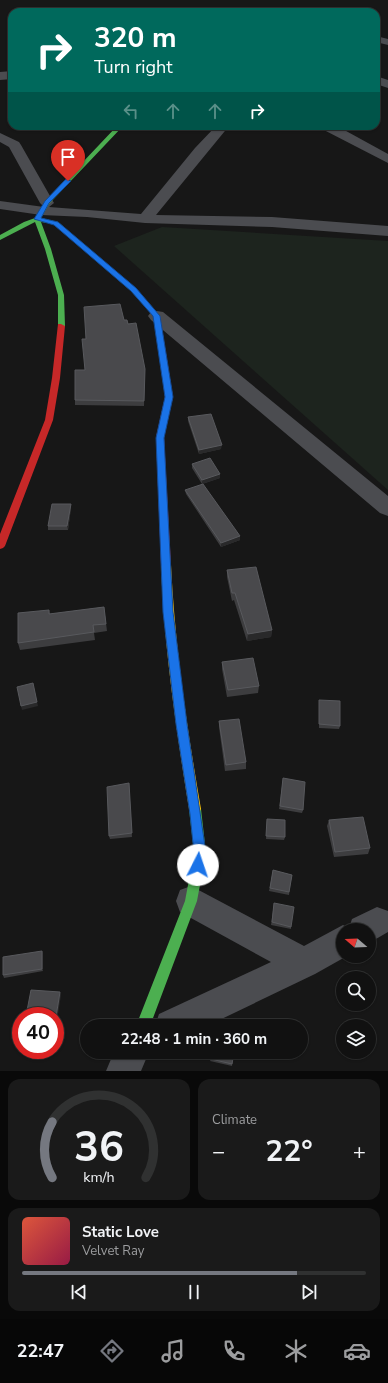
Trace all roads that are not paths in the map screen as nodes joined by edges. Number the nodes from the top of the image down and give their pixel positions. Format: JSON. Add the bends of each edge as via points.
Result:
{"nodes":[{"id":1,"x":116,"y":130,"type":"edge"},
{"id":2,"x":219,"y":130,"type":"edge"},
{"id":3,"x":334,"y":130,"type":"edge"},
{"id":4,"x":0,"y":137,"type":"edge"},
{"id":5,"x":388,"y":159,"type":"edge"},
{"id":6,"x":0,"y":205,"type":"edge"},
{"id":7,"x":42,"y":211,"type":"junction"},
{"id":8,"x":145,"y":219,"type":"junction"},
{"id":9,"x":388,"y":231,"type":"edge"},
{"id":10,"x":0,"y":238,"type":"edge"},
{"id":11,"x":157,"y":316,"type":"junction"},
{"id":12,"x":388,"y":508,"type":"edge"},
{"id":13,"x":0,"y":546,"type":"edge"},
{"id":14,"x":191,"y":901,"type":"junction"},
{"id":15,"x":336,"y":945,"type":"edge"},
{"id":16,"x":304,"y":963,"type":"junction"},
{"id":17,"x":146,"y":1019,"type":"edge"},
{"id":18,"x":186,"y":1019,"type":"edge"},
{"id":19,"x":129,"y":1059,"type":"edge"},
{"id":20,"x":123,"y":1071,"type":"edge"}],
"edges":[{"from":1,"to":7,"type":"street"},
{"from":2,"to":8,"type":"street"},
{"from":3,"to":5,"type":"street"},
{"from":4,"to":7,"type":"street","via":[[14,145]]},
{"from":6,"to":7,"type":"street"},
{"from":7,"to":8,"type":"street"},
{"from":7,"to":10,"type":"street"},
{"from":7,"to":11,"type":"street","via":[[133,290]]},
{"from":7,"to":13,"type":"street","via":[[48,249],[61,295],[56,378],[49,420]]},
{"from":8,"to":9,"type":"street","via":[[272,222]]},
{"from":11,"to":12,"type":"street"},
{"from":11,"to":14,"type":"street","via":[[169,397],[160,438],[168,612],[200,853]]},
{"from":14,"to":16,"type":"street"},
{"from":14,"to":17,"type":"street"},
{"from":15,"to":16,"type":"street"},
{"from":16,"to":18,"type":"street"},
{"from":19,"to":20,"type":"street"}]}
